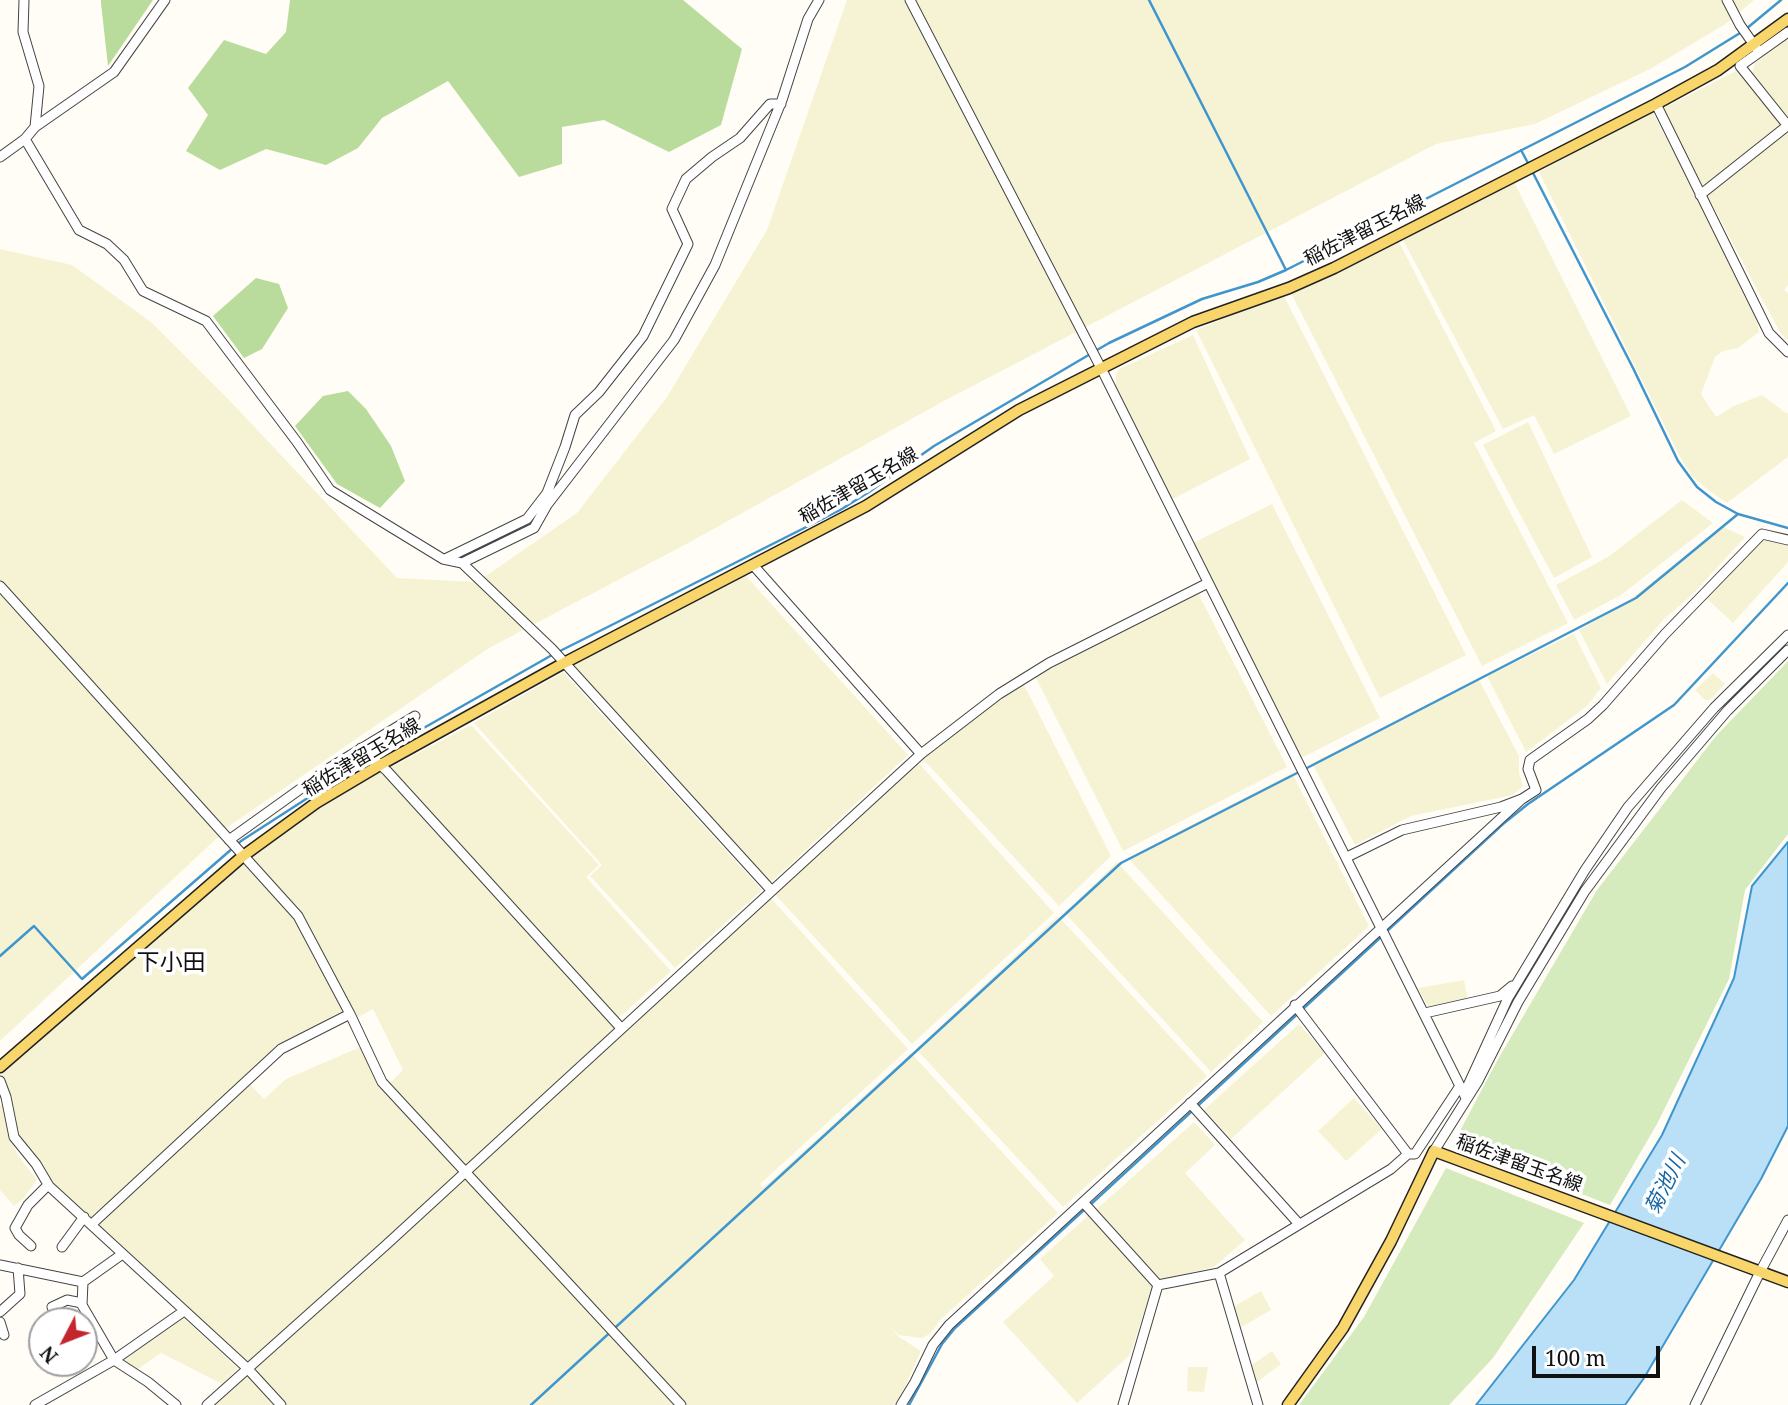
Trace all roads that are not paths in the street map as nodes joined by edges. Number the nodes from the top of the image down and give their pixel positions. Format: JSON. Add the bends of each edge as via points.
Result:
{"nodes":[{"id":1,"x":24,"y":0,"type":"edge"},
{"id":2,"x":165,"y":0,"type":"edge"},
{"id":3,"x":819,"y":0,"type":"edge"},
{"id":4,"x":911,"y":0,"type":"edge"},
{"id":5,"x":1727,"y":0,"type":"edge"},
{"id":6,"x":1788,"y":19,"type":"edge"},
{"id":7,"x":1788,"y":32,"type":"edge"},
{"id":8,"x":1757,"y":49,"type":"junction"},
{"id":9,"x":781,"y":104,"type":"junction"},
{"id":10,"x":1656,"y":104,"type":"junction"},
{"id":11,"x":1788,"y":126,"type":"edge"},
{"id":12,"x":35,"y":127,"type":"junction"},
{"id":13,"x":25,"y":139,"type":"junction"},
{"id":14,"x":0,"y":157,"type":"edge"},
{"id":15,"x":1700,"y":195,"type":"junction"},
{"id":16,"x":1788,"y":352,"type":"edge"},
{"id":17,"x":1096,"y":359,"type":"junction"},
{"id":18,"x":1788,"y":540,"type":"edge"},
{"id":19,"x":445,"y":559,"type":"junction"},
{"id":20,"x":462,"y":563,"type":"junction"},
{"id":21,"x":753,"y":565,"type":"junction"},
{"id":22,"x":1208,"y":583,"type":"junction"},
{"id":23,"x":0,"y":586,"type":"edge"},
{"id":24,"x":1788,"y":635,"type":"edge"},
{"id":25,"x":1788,"y":650,"type":"edge"},
{"id":26,"x":562,"y":660,"type":"junction"},
{"id":27,"x":415,"y":716,"type":"dead end"},
{"id":28,"x":361,"y":748,"type":"junction"},
{"id":29,"x":921,"y":754,"type":"junction"},
{"id":30,"x":380,"y":765,"type":"junction"},
{"id":31,"x":1522,"y":799,"type":"junction"},
{"id":32,"x":229,"y":840,"type":"junction"},
{"id":33,"x":242,"y":856,"type":"junction"},
{"id":34,"x":1347,"y":857,"type":"junction"},
{"id":35,"x":771,"y":890,"type":"junction"},
{"id":36,"x":1382,"y":927,"type":"junction"},
{"id":37,"x":1517,"y":982,"type":"junction"},
{"id":38,"x":1296,"y":1007,"type":"junction"},
{"id":39,"x":1425,"y":1013,"type":"junction"},
{"id":40,"x":350,"y":1014,"type":"junction"},
{"id":41,"x":621,"y":1028,"type":"junction"},
{"id":42,"x":0,"y":1067,"type":"edge"},
{"id":43,"x":0,"y":1081,"type":"edge"},
{"id":44,"x":1463,"y":1093,"type":"junction"},
{"id":45,"x":3,"y":1099,"type":"edge"},
{"id":46,"x":1190,"y":1104,"type":"junction"},
{"id":47,"x":1434,"y":1151,"type":"junction"},
{"id":48,"x":1408,"y":1154,"type":"junction"},
{"id":49,"x":465,"y":1172,"type":"junction"},
{"id":50,"x":48,"y":1185,"type":"junction"},
{"id":51,"x":1083,"y":1202,"type":"junction"},
{"id":52,"x":84,"y":1217,"type":"junction"},
{"id":53,"x":1788,"y":1220,"type":"edge"},
{"id":54,"x":92,"y":1224,"type":"junction"},
{"id":55,"x":1299,"y":1224,"type":"junction"},
{"id":56,"x":31,"y":1246,"type":"dead end"},
{"id":57,"x":62,"y":1247,"type":"dead end"},
{"id":58,"x":121,"y":1255,"type":"junction"},
{"id":59,"x":0,"y":1265,"type":"edge"},
{"id":60,"x":18,"y":1268,"type":"junction"},
{"id":61,"x":1756,"y":1270,"type":"junction"},
{"id":62,"x":1219,"y":1273,"type":"junction"},
{"id":63,"x":83,"y":1282,"type":"junction"},
{"id":64,"x":1788,"y":1282,"type":"edge"},
{"id":65,"x":1158,"y":1285,"type":"junction"},
{"id":66,"x":82,"y":1303,"type":"junction"},
{"id":67,"x":52,"y":1307,"type":"edge"},
{"id":68,"x":184,"y":1311,"type":"junction"},
{"id":69,"x":0,"y":1312,"type":"edge"},
{"id":70,"x":0,"y":1322,"type":"edge"},
{"id":71,"x":4,"y":1335,"type":"dead end"},
{"id":72,"x":114,"y":1360,"type":"junction"},
{"id":73,"x":247,"y":1368,"type":"junction"},
{"id":74,"x":35,"y":1405,"type":"edge"},
{"id":75,"x":176,"y":1405,"type":"edge"},
{"id":76,"x":207,"y":1405,"type":"edge"},
{"id":77,"x":281,"y":1405,"type":"edge"},
{"id":78,"x":681,"y":1405,"type":"edge"},
{"id":79,"x":901,"y":1405,"type":"edge"},
{"id":80,"x":1123,"y":1405,"type":"edge"},
{"id":81,"x":1258,"y":1405,"type":"edge"},
{"id":82,"x":1288,"y":1405,"type":"edge"},
{"id":83,"x":1695,"y":1405,"type":"edge"}],
"edges":[{"from":1,"to":12,"type":"street","via":[[23,32],[39,86]]},
{"from":2,"to":12,"type":"street","via":[[114,72]]},
{"from":3,"to":9,"type":"street","via":[[808,19]]},
{"from":4,"to":17,"type":"street"},
{"from":5,"to":8,"type":"street"},
{"from":6,"to":8,"type":"main road","name":"稲佐津留玉名線"},
{"from":7,"to":8,"type":"street"},
{"from":8,"to":10,"type":"main road","name":"稲佐津留玉名線"},
{"from":8,"to":11,"type":"street","via":[[1740,66]]},
{"from":9,"to":19,"type":"street","via":[[770,104],[740,138],[686,179],[672,209],[688,244],[643,336],[575,415],[547,493],[527,519]]},
{"from":9,"to":20,"type":"street","via":[[715,265],[674,340],[534,528]]},
{"from":10,"to":15,"type":"street"},
{"from":10,"to":17,"type":"main road","name":"稲佐津留玉名線","via":[[1334,268]]},
{"from":11,"to":15,"type":"street"},
{"from":12,"to":13,"type":"street"},
{"from":13,"to":14,"type":"street"},
{"from":13,"to":19,"type":"street","via":[[79,230],[107,244],[124,260],[143,291],[206,321],[330,490]]},
{"from":15,"to":16,"type":"street","via":[[1769,332]]},
{"from":17,"to":21,"type":"main road","name":"稲佐津留玉名線","via":[[866,506]]},
{"from":17,"to":22,"type":"street"},
{"from":18,"to":31,"type":"street","via":[[1762,534],[1603,705],[1531,760],[1528,769],[1536,790]]},
{"from":19,"to":20,"type":"street"},
{"from":20,"to":26,"type":"street"},
{"from":21,"to":26,"type":"main road","name":"稲佐津留玉名線"},
{"from":21,"to":29,"type":"street"},
{"from":22,"to":29,"type":"street","via":[[1049,663],[999,694]]},
{"from":22,"to":34,"type":"street"},
{"from":23,"to":32,"type":"street"},
{"from":24,"to":37,"type":"street","via":[[1714,708],[1628,807]]},
{"from":25,"to":44,"type":"street","via":[[1727,711],[1620,843],[1532,978],[1478,1081]]},
{"from":26,"to":30,"type":"main road","name":"稲佐津留玉名線"},
{"from":26,"to":35,"type":"street"},
{"from":27,"to":28,"type":"street"},
{"from":28,"to":30,"type":"street"},
{"from":28,"to":32,"type":"street"},
{"from":29,"to":35,"type":"street"},
{"from":30,"to":33,"type":"main road","name":"稲佐津留玉名線","via":[[316,803]]},
{"from":30,"to":41,"type":"street"},
{"from":31,"to":34,"type":"street","via":[[1402,830]]},
{"from":31,"to":36,"type":"street"},
{"from":32,"to":33,"type":"street"},
{"from":33,"to":40,"type":"street","via":[[298,916]]},
{"from":33,"to":42,"type":"main road","name":"稲佐津留玉名線"},
{"from":34,"to":36,"type":"street"},
{"from":35,"to":41,"type":"street"},
{"from":36,"to":38,"type":"street"},
{"from":36,"to":39,"type":"street"},
{"from":37,"to":39,"type":"street","via":[[1500,996]]},
{"from":37,"to":44,"type":"street"},
{"from":38,"to":46,"type":"street"},
{"from":38,"to":48,"type":"street"},
{"from":39,"to":44,"type":"street"},
{"from":40,"to":49,"type":"street","via":[[383,1082]]},
{"from":40,"to":54,"type":"street","via":[[281,1049]]},
{"from":41,"to":49,"type":"street"},
{"from":43,"to":45,"type":"street"},
{"from":44,"to":47,"type":"street"},
{"from":44,"to":48,"type":"street","via":[[1415,1154]]},
{"from":45,"to":50,"type":"street","via":[[14,1137]]},
{"from":46,"to":51,"type":"street"},
{"from":46,"to":55,"type":"street"},
{"from":47,"to":61,"type":"main road","name":"稲佐津留玉名線"},
{"from":47,"to":82,"type":"main road","name":"稲佐津留玉名線","via":[[1343,1328]]},
{"from":48,"to":55,"type":"street"},
{"from":49,"to":73,"type":"street"},
{"from":49,"to":78,"type":"street"},
{"from":50,"to":52,"type":"street"},
{"from":50,"to":56,"type":"street","via":[[28,1205],[15,1228]]},
{"from":51,"to":65,"type":"street"},
{"from":51,"to":79,"type":"street","via":[[949,1325]]},
{"from":52,"to":54,"type":"street"},
{"from":52,"to":57,"type":"street"},
{"from":53,"to":61,"type":"street"},
{"from":54,"to":58,"type":"street"},
{"from":55,"to":62,"type":"street"},
{"from":58,"to":63,"type":"street"},
{"from":58,"to":68,"type":"street"},
{"from":59,"to":60,"type":"street"},
{"from":60,"to":63,"type":"street"},
{"from":60,"to":69,"type":"street","via":[[20,1294]]},
{"from":61,"to":64,"type":"main road","name":"稲佐津留玉名線"},
{"from":61,"to":83,"type":"street"},
{"from":62,"to":65,"type":"street"},
{"from":62,"to":81,"type":"street"},
{"from":63,"to":66,"type":"street"},
{"from":65,"to":80,"type":"street"},
{"from":66,"to":67,"type":"street","via":[[67,1300]]},
{"from":66,"to":72,"type":"street"},
{"from":68,"to":72,"type":"street"},
{"from":68,"to":73,"type":"street"},
{"from":70,"to":71,"type":"street"},
{"from":72,"to":74,"type":"street"},
{"from":72,"to":75,"type":"street"},
{"from":73,"to":76,"type":"street"},
{"from":73,"to":77,"type":"street"}]}
